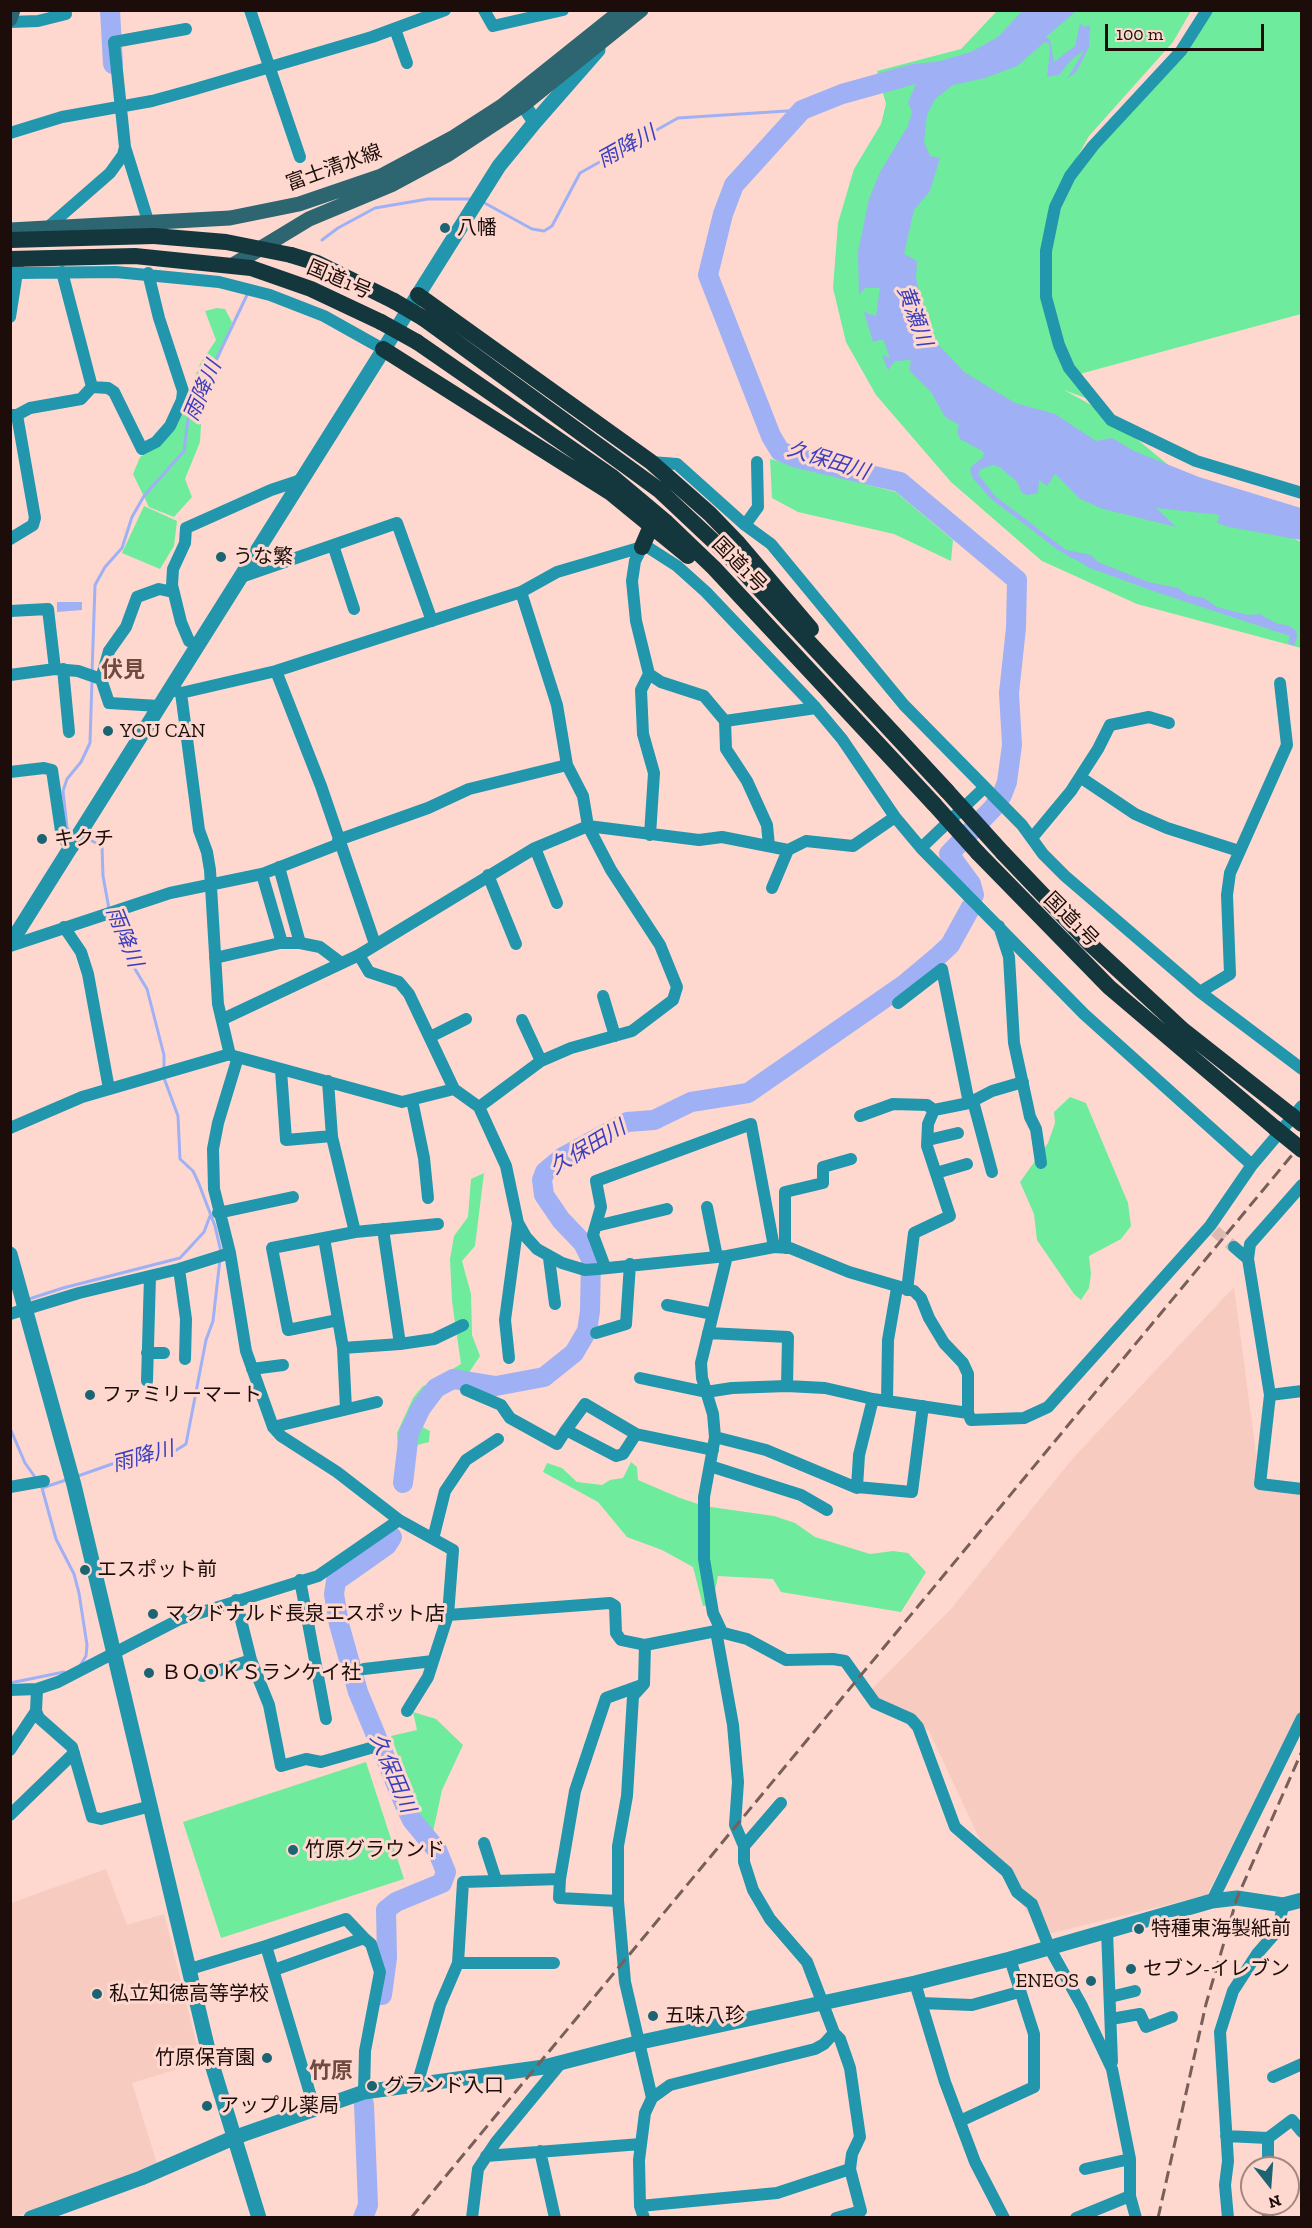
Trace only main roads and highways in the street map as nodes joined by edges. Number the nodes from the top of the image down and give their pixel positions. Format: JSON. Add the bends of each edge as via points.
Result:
{"nodes":[{"id":1,"x":13,"y":10,"type":"edge"},
{"id":2,"x":622,"y":10,"type":"edge"},
{"id":3,"x":641,"y":10,"type":"edge"},
{"id":4,"x":10,"y":20,"type":"edge"},
{"id":5,"x":520,"y":100,"type":"junction"},
{"id":6,"x":10,"y":230,"type":"edge"},
{"id":7,"x":152,"y":230,"type":"junction"},
{"id":8,"x":10,"y":240,"type":"edge"},
{"id":9,"x":15,"y":263,"type":"edge"},
{"id":10,"x":233,"y":266,"type":"junction"},
{"id":11,"x":418,"y":294,"type":"road end"},
{"id":12,"x":383,"y":349,"type":"road end"},
{"id":13,"x":651,"y":526,"type":"junction"},
{"id":14,"x":642,"y":547,"type":"road end"},
{"id":15,"x":746,"y":601,"type":"junction"},
{"id":16,"x":833,"y":668,"type":"junction"},
{"id":17,"x":1298,"y":1115,"type":"edge"},
{"id":18,"x":1302,"y":1150,"type":"edge"}],
"edges":[{"from":1,"to":4,"type":"main road"},
{"from":2,"to":5,"type":"main road","name":"富士清水線"},
{"from":3,"to":5,"type":"main road","name":"富士清水線","via":[[606,41]]},
{"from":5,"to":7,"type":"main road","name":"富士清水線","via":[[381,176],[261,213]]},
{"from":5,"to":10,"type":"main road","name":"富士清水線","via":[[447,155],[393,184],[309,219]]},
{"from":6,"to":7,"type":"main road","name":"富士清水線"},
{"from":7,"to":8,"type":"highway","name":"国道1号"},
{"from":7,"to":16,"type":"highway","name":"国道1号","bridge":true,"via":[[291,255],[327,268],[423,318],[659,490],[728,554]]},
{"from":9,"to":10,"type":"highway","name":"国道1号","via":[[135,256]]},
{"from":10,"to":15,"type":"highway","name":"国道1号","bridge":true,"via":[[251,268],[311,289],[417,342],[629,490]]},
{"from":11,"to":16,"type":"highway","via":[[651,462],[710,514],[827,648]]},
{"from":12,"to":13,"type":"highway","via":[[611,493]]},
{"from":13,"to":14,"type":"highway"},
{"from":13,"to":15,"type":"highway"},
{"from":15,"to":18,"type":"highway","name":"国道1号","bridge":true,"via":[[978,853],[1109,987]]},
{"from":16,"to":17,"type":"highway","name":"国道1号","bridge":true,"via":[[1089,944],[1158,1006]]}]}
